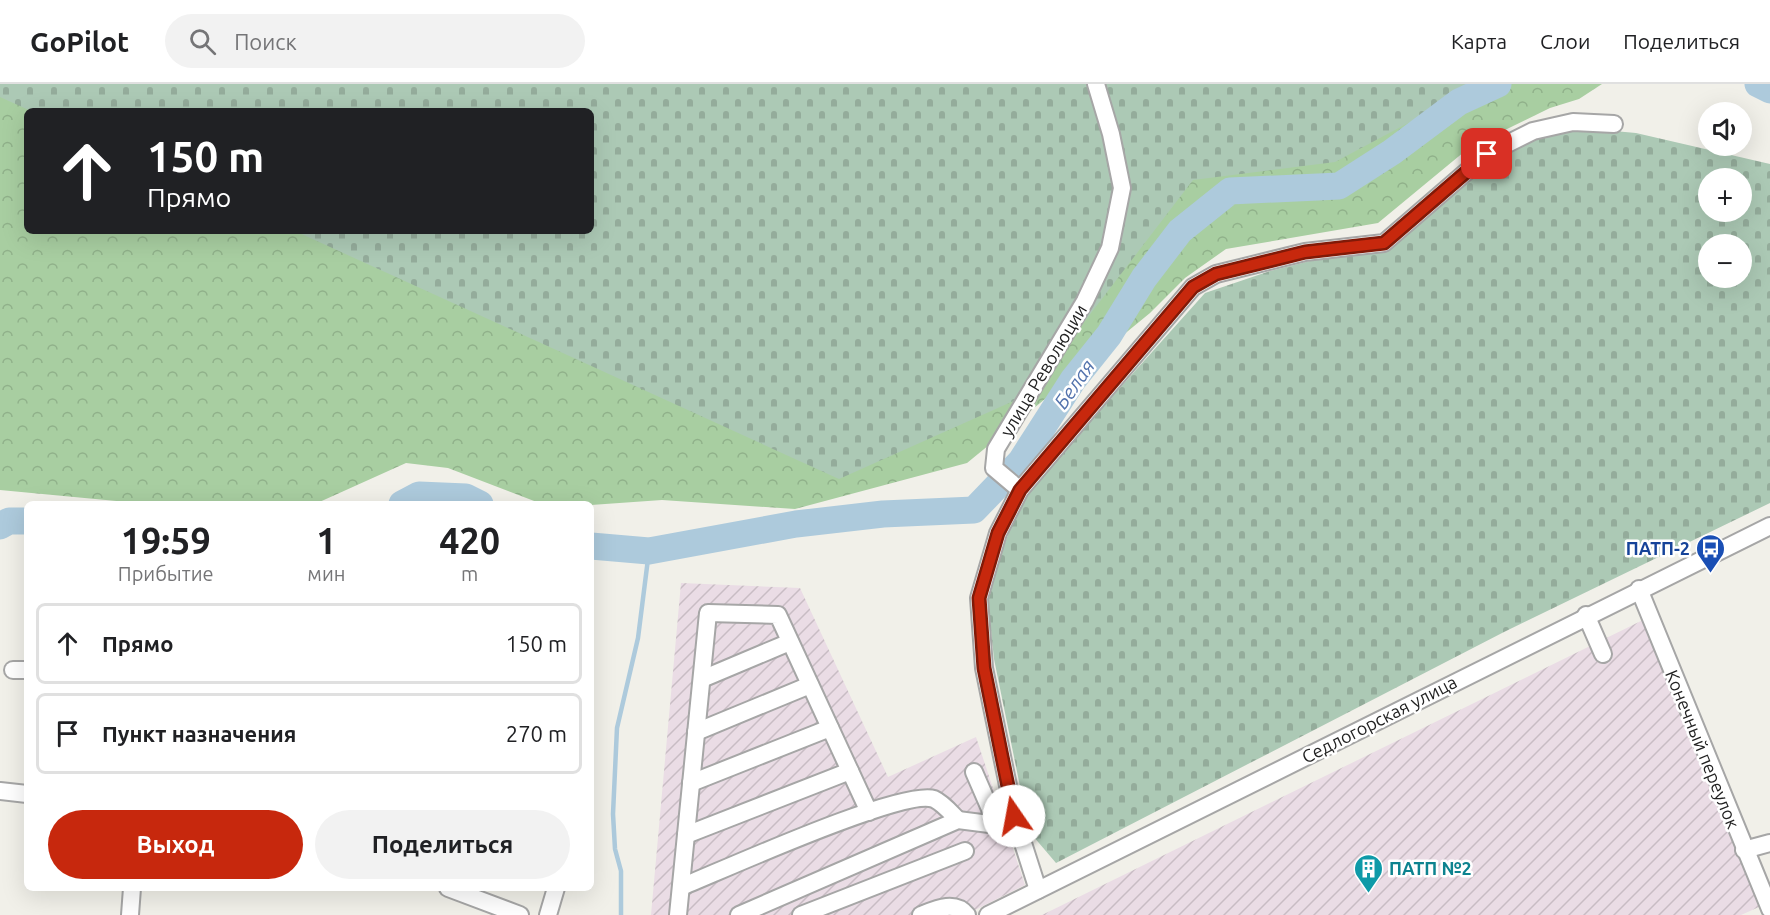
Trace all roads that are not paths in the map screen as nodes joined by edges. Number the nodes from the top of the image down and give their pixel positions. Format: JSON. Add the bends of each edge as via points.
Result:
{"nodes":[{"id":1,"x":1096,"y":84,"type":"edge"},
{"id":2,"x":1614,"y":124,"type":"dead end"},
{"id":3,"x":1020,"y":490,"type":"junction"},
{"id":4,"x":1770,"y":526,"type":"edge"},
{"id":5,"x":1639,"y":589,"type":"junction"},
{"id":6,"x":1586,"y":615,"type":"junction"},
{"id":7,"x":790,"y":642,"type":"junction"},
{"id":8,"x":1603,"y":654,"type":"dead end"},
{"id":9,"x":702,"y":679,"type":"junction"},
{"id":10,"x":810,"y":685,"type":"junction"},
{"id":11,"x":830,"y":728,"type":"junction"},
{"id":12,"x":696,"y":732,"type":"junction"},
{"id":13,"x":850,"y":771,"type":"junction"},
{"id":14,"x":974,"y":772,"type":"dead end"},
{"id":15,"x":691,"y":783,"type":"junction"},
{"id":16,"x":0,"y":791,"type":"edge"},
{"id":17,"x":24,"y":794,"type":"edge"},
{"id":18,"x":869,"y":812,"type":"junction"},
{"id":19,"x":958,"y":820,"type":"junction"},
{"id":20,"x":998,"y":825,"type":"junction"},
{"id":21,"x":1020,"y":831,"type":"junction"},
{"id":22,"x":686,"y":835,"type":"junction"},
{"id":23,"x":1770,"y":843,"type":"edge"},
{"id":24,"x":1744,"y":850,"type":"junction"},
{"id":25,"x":965,"y":851,"type":"dead end"},
{"id":26,"x":808,"y":885,"type":"junction"},
{"id":27,"x":681,"y":887,"type":"junction"},
{"id":28,"x":1038,"y":890,"type":"junction"},
{"id":29,"x":132,"y":891,"type":"edge"},
{"id":30,"x":456,"y":891,"type":"edge"},
{"id":31,"x":555,"y":891,"type":"edge"},
{"id":32,"x":818,"y":908,"type":"junction"},
{"id":33,"x":1770,"y":909,"type":"edge"},
{"id":34,"x":130,"y":915,"type":"edge"},
{"id":35,"x":520,"y":915,"type":"edge"},
{"id":36,"x":548,"y":915,"type":"edge"},
{"id":37,"x":678,"y":915,"type":"edge"},
{"id":38,"x":739,"y":915,"type":"edge"},
{"id":39,"x":801,"y":915,"type":"edge"},
{"id":40,"x":921,"y":915,"type":"edge"},
{"id":41,"x":967,"y":915,"type":"edge"},
{"id":42,"x":988,"y":915,"type":"edge"}],
"edges":[{"from":1,"to":3,"type":"street","name":"улица Революции","via":[[1122,188],[1110,248],[1085,301],[996,449],[994,468]]},
{"from":2,"to":3,"type":"street","via":[[1574,122],[1533,131],[1487,154],[1384,243],[1305,252],[1216,274],[1193,287]]},
{"from":3,"to":21,"type":"street","via":[[998,533],[979,598],[984,668]]},
{"from":4,"to":5,"type":"street","name":"Седлогорская улица"},
{"from":5,"to":6,"type":"street","name":"Седлогорская улица"},
{"from":5,"to":24,"type":"street","name":"Конечный переулок"},
{"from":6,"to":8,"type":"street"},
{"from":6,"to":28,"type":"street","name":"Седлогорская улица"},
{"from":7,"to":9,"type":"street"},
{"from":7,"to":9,"type":"street","via":[[778,615],[708,613]]},
{"from":7,"to":10,"type":"street"},
{"from":9,"to":12,"type":"street"},
{"from":10,"to":11,"type":"street"},
{"from":10,"to":12,"type":"street"},
{"from":11,"to":13,"type":"street"},
{"from":11,"to":15,"type":"street"},
{"from":12,"to":15,"type":"street"},
{"from":13,"to":18,"type":"street"},
{"from":13,"to":22,"type":"street"},
{"from":14,"to":20,"type":"street"},
{"from":15,"to":22,"type":"street"},
{"from":16,"to":17,"type":"street"},
{"from":18,"to":19,"type":"street","via":[[916,798],[934,799]]},
{"from":18,"to":27,"type":"street"},
{"from":19,"to":20,"type":"street"},
{"from":19,"to":26,"type":"street"},
{"from":20,"to":21,"type":"street"},
{"from":21,"to":28,"type":"street"},
{"from":22,"to":27,"type":"street"},
{"from":23,"to":24,"type":"street"},
{"from":24,"to":33,"type":"street","name":"Конечный переулок"},
{"from":25,"to":32,"type":"street"},
{"from":26,"to":32,"type":"street"},
{"from":26,"to":38,"type":"street"},
{"from":27,"to":37,"type":"street"},
{"from":28,"to":42,"type":"street","name":"Седлогорская улица"},
{"from":29,"to":34,"type":"street"},
{"from":30,"to":35,"type":"street"},
{"from":31,"to":36,"type":"street"},
{"from":32,"to":39,"type":"street"},
{"from":40,"to":41,"type":"street","via":[[955,907]]}]}
